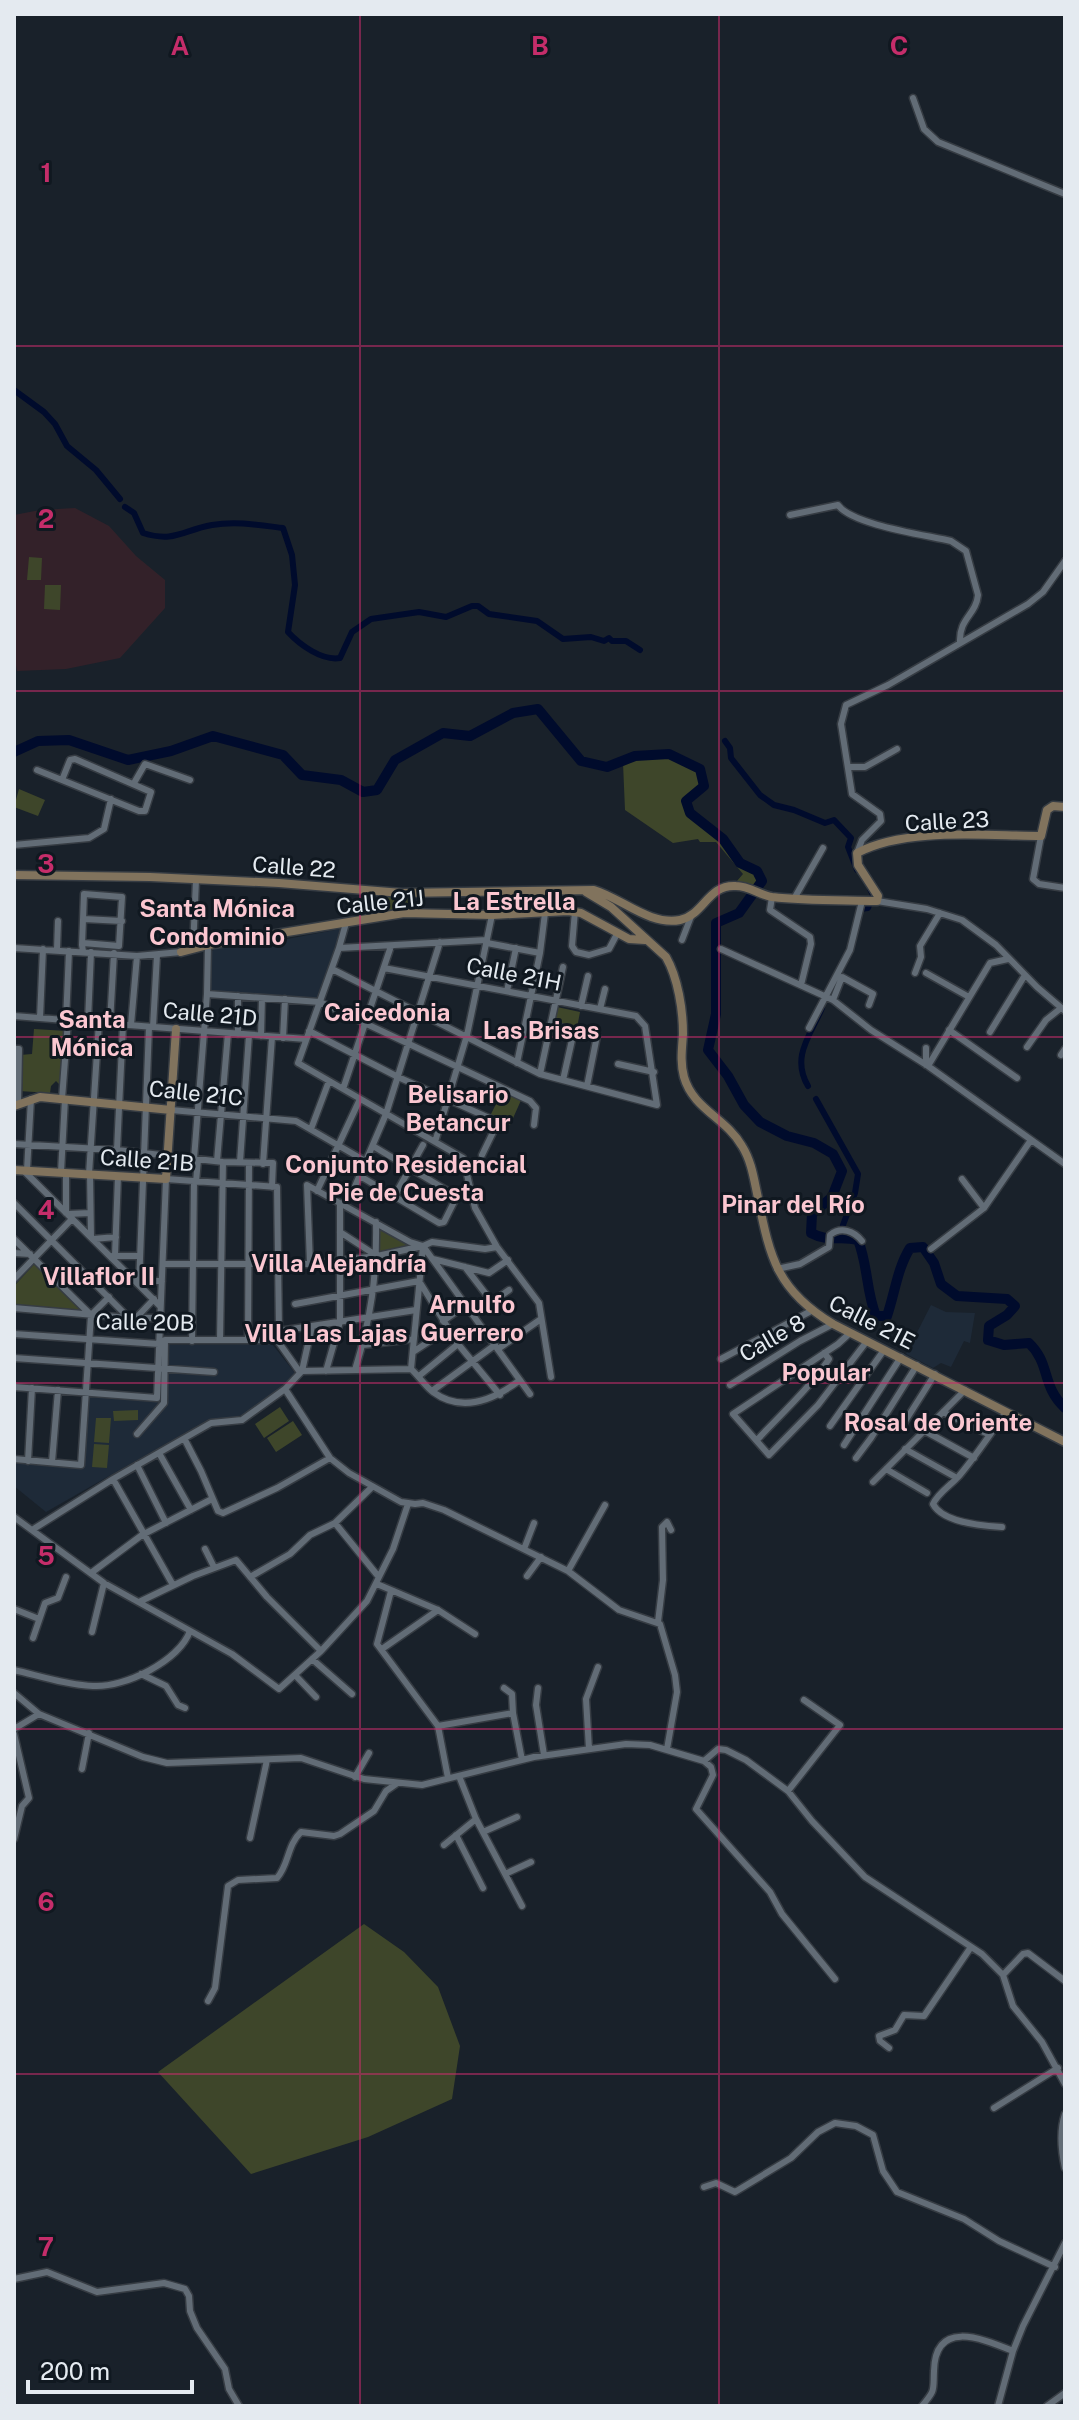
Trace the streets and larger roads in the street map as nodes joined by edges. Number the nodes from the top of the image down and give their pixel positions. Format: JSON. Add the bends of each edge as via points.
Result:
{"nodes":[{"id":1,"x":913,"y":98,"type":"dead end"},
{"id":2,"x":1065,"y":194,"type":"edge"},
{"id":3,"x":790,"y":515,"type":"dead end"},
{"id":4,"x":1065,"y":561,"type":"edge"},
{"id":5,"x":960,"y":642,"type":"junction"},
{"id":6,"x":897,"y":749,"type":"dead end"},
{"id":7,"x":848,"y":767,"type":"junction"},
{"id":8,"x":37,"y":770,"type":"dead end"},
{"id":9,"x":62,"y":780,"type":"junction"},
{"id":10,"x":190,"y":780,"type":"dead end"},
{"id":11,"x":134,"y":783,"type":"junction"},
{"id":12,"x":111,"y":799,"type":"junction"},
{"id":13,"x":1065,"y":807,"type":"edge"},
{"id":14,"x":1041,"y":836,"type":"junction"},
{"id":15,"x":14,"y":845,"type":"edge"},
{"id":16,"x":823,"y":848,"type":"dead end"},
{"id":17,"x":857,"y":853,"type":"junction"},
{"id":18,"x":14,"y":875,"type":"edge"},
{"id":19,"x":196,"y":880,"type":"junction"},
{"id":20,"x":1065,"y":888,"type":"edge"},
{"id":21,"x":572,"y":889,"type":"junction"},
{"id":22,"x":768,"y":896,"type":"junction"},
{"id":23,"x":795,"y":897,"type":"junction"},
{"id":24,"x":870,"y":901,"type":"junction"},
{"id":25,"x":575,"y":911,"type":"junction"},
{"id":26,"x":545,"y":913,"type":"junction"},
{"id":27,"x":940,"y":913,"type":"junction"},
{"id":28,"x":692,"y":914,"type":"junction"},
{"id":29,"x":492,"y":915,"type":"junction"},
{"id":30,"x":84,"y":919,"type":"junction"},
{"id":31,"x":58,"y":921,"type":"dead end"},
{"id":32,"x":122,"y":921,"type":"junction"},
{"id":33,"x":346,"y":923,"type":"junction"},
{"id":34,"x":617,"y":934,"type":"junction"},
{"id":35,"x":646,"y":940,"type":"junction"},
{"id":36,"x":682,"y":940,"type":"dead end"},
{"id":37,"x":487,"y":941,"type":"junction"},
{"id":38,"x":440,"y":942,"type":"junction"},
{"id":39,"x":208,"y":945,"type":"junction"},
{"id":40,"x":391,"y":946,"type":"junction"},
{"id":41,"x":83,"y":947,"type":"junction"},
{"id":42,"x":14,"y":948,"type":"edge"},
{"id":43,"x":339,"y":948,"type":"junction"},
{"id":44,"x":516,"y":948,"type":"junction"},
{"id":45,"x":43,"y":949,"type":"junction"},
{"id":46,"x":57,"y":949,"type":"junction"},
{"id":47,"x":193,"y":949,"type":"junction"},
{"id":48,"x":721,"y":949,"type":"dead end"},
{"id":49,"x":69,"y":951,"type":"junction"},
{"id":50,"x":91,"y":952,"type":"junction"},
{"id":51,"x":181,"y":952,"type":"joint"},
{"id":52,"x":114,"y":953,"type":"junction"},
{"id":53,"x":540,"y":953,"type":"junction"},
{"id":54,"x":157,"y":955,"type":"junction"},
{"id":55,"x":137,"y":956,"type":"junction"},
{"id":56,"x":1008,"y":959,"type":"junction"},
{"id":57,"x":563,"y":967,"type":"dead end"},
{"id":58,"x":384,"y":968,"type":"junction"},
{"id":59,"x":332,"y":969,"type":"junction"},
{"id":60,"x":915,"y":973,"type":"dead end"},
{"id":61,"x":926,"y":973,"type":"dead end"},
{"id":62,"x":1025,"y":975,"type":"junction"},
{"id":63,"x":588,"y":976,"type":"dead end"},
{"id":64,"x":429,"y":977,"type":"junction"},
{"id":65,"x":478,"y":984,"type":"junction"},
{"id":66,"x":801,"y":985,"type":"junction"},
{"id":67,"x":605,"y":989,"type":"dead end"},
{"id":68,"x":507,"y":991,"type":"junction"},
{"id":69,"x":377,"y":992,"type":"junction"},
{"id":70,"x":207,"y":994,"type":"junction"},
{"id":71,"x":238,"y":996,"type":"junction"},
{"id":72,"x":530,"y":996,"type":"junction"},
{"id":73,"x":969,"y":997,"type":"junction"},
{"id":74,"x":262,"y":998,"type":"junction"},
{"id":75,"x":828,"y":998,"type":"junction"},
{"id":76,"x":285,"y":999,"type":"junction"},
{"id":77,"x":556,"y":1001,"type":"junction"},
{"id":78,"x":320,"y":1002,"type":"junction"},
{"id":79,"x":869,"y":1005,"type":"dead end"},
{"id":80,"x":581,"y":1006,"type":"junction"},
{"id":81,"x":600,"y":1009,"type":"junction"},
{"id":82,"x":1063,"y":1009,"type":"edge"},
{"id":83,"x":419,"y":1011,"type":"junction"},
{"id":84,"x":14,"y":1016,"type":"edge"},
{"id":85,"x":40,"y":1018,"type":"junction"},
{"id":86,"x":67,"y":1021,"type":"junction"},
{"id":87,"x":88,"y":1021,"type":"junction"},
{"id":88,"x":99,"y":1022,"type":"junction"},
{"id":89,"x":110,"y":1023,"type":"junction"},
{"id":90,"x":127,"y":1025,"type":"junction"},
{"id":91,"x":367,"y":1025,"type":"junction"},
{"id":92,"x":551,"y":1025,"type":"junction"},
{"id":93,"x":151,"y":1027,"type":"junction"},
{"id":94,"x":809,"y":1028,"type":"dead end"},
{"id":95,"x":176,"y":1029,"type":"junction"},
{"id":96,"x":949,"y":1030,"type":"junction"},
{"id":97,"x":204,"y":1031,"type":"junction"},
{"id":98,"x":574,"y":1031,"type":"junction"},
{"id":99,"x":990,"y":1032,"type":"dead end"},
{"id":100,"x":228,"y":1033,"type":"junction"},
{"id":101,"x":238,"y":1034,"type":"junction"},
{"id":102,"x":249,"y":1035,"type":"junction"},
{"id":103,"x":308,"y":1035,"type":"junction"},
{"id":104,"x":467,"y":1035,"type":"junction"},
{"id":105,"x":261,"y":1036,"type":"junction"},
{"id":106,"x":272,"y":1037,"type":"junction"},
{"id":107,"x":283,"y":1038,"type":"junction"},
{"id":108,"x":408,"y":1045,"type":"junction"},
{"id":109,"x":1027,"y":1047,"type":"dead end"},
{"id":110,"x":926,"y":1048,"type":"dead end"},
{"id":111,"x":16,"y":1049,"type":"edge"},
{"id":112,"x":682,"y":1051,"type":"joint"},
{"id":113,"x":356,"y":1055,"type":"junction"},
{"id":114,"x":517,"y":1063,"type":"junction"},
{"id":115,"x":618,"y":1064,"type":"dead end"},
{"id":116,"x":927,"y":1065,"type":"junction"},
{"id":117,"x":457,"y":1069,"type":"junction"},
{"id":118,"x":654,"y":1072,"type":"junction"},
{"id":119,"x":540,"y":1074,"type":"junction"},
{"id":120,"x":398,"y":1077,"type":"junction"},
{"id":121,"x":1017,"y":1078,"type":"dead end"},
{"id":122,"x":563,"y":1080,"type":"junction"},
{"id":123,"x":329,"y":1081,"type":"junction"},
{"id":124,"x":587,"y":1086,"type":"junction"},
{"id":125,"x":343,"y":1089,"type":"junction"},
{"id":126,"x":31,"y":1099,"type":"junction"},
{"id":127,"x":64,"y":1099,"type":"junction"},
{"id":128,"x":360,"y":1099,"type":"junction"},
{"id":129,"x":448,"y":1100,"type":"junction"},
{"id":130,"x":93,"y":1102,"type":"junction"},
{"id":131,"x":118,"y":1104,"type":"junction"},
{"id":132,"x":16,"y":1106,"type":"edge"},
{"id":133,"x":144,"y":1106,"type":"junction"},
{"id":134,"x":171,"y":1110,"type":"junction"},
{"id":135,"x":197,"y":1112,"type":"junction"},
{"id":136,"x":221,"y":1114,"type":"junction"},
{"id":137,"x":386,"y":1114,"type":"junction"},
{"id":138,"x":243,"y":1116,"type":"junction"},
{"id":139,"x":267,"y":1118,"type":"junction"},
{"id":140,"x":534,"y":1125,"type":"dead end"},
{"id":141,"x":311,"y":1129,"type":"junction"},
{"id":142,"x":1031,"y":1140,"type":"junction"},
{"id":143,"x":435,"y":1142,"type":"junction"},
{"id":144,"x":14,"y":1144,"type":"edge"},
{"id":145,"x":338,"y":1144,"type":"junction"},
{"id":146,"x":423,"y":1145,"type":"dead end"},
{"id":147,"x":30,"y":1146,"type":"junction"},
{"id":148,"x":373,"y":1146,"type":"junction"},
{"id":149,"x":62,"y":1149,"type":"junction"},
{"id":150,"x":90,"y":1150,"type":"junction"},
{"id":151,"x":117,"y":1150,"type":"junction"},
{"id":152,"x":142,"y":1153,"type":"junction"},
{"id":153,"x":482,"y":1155,"type":"dead end"},
{"id":154,"x":169,"y":1157,"type":"junction"},
{"id":155,"x":196,"y":1160,"type":"junction"},
{"id":156,"x":220,"y":1162,"type":"junction"},
{"id":157,"x":240,"y":1162,"type":"junction"},
{"id":158,"x":367,"y":1162,"type":"junction"},
{"id":159,"x":249,"y":1163,"type":"junction"},
{"id":160,"x":263,"y":1164,"type":"junction"},
{"id":161,"x":1065,"y":1164,"type":"edge"},
{"id":162,"x":410,"y":1169,"type":"junction"},
{"id":163,"x":22,"y":1170,"type":"edge"},
{"id":164,"x":63,"y":1173,"type":"junction"},
{"id":165,"x":90,"y":1174,"type":"junction"},
{"id":166,"x":118,"y":1176,"type":"junction"},
{"id":167,"x":360,"y":1176,"type":"junction"},
{"id":168,"x":141,"y":1178,"type":"junction"},
{"id":169,"x":166,"y":1179,"type":"junction"},
{"id":170,"x":962,"y":1179,"type":"dead end"},
{"id":171,"x":195,"y":1182,"type":"junction"},
{"id":172,"x":222,"y":1183,"type":"junction"},
{"id":173,"x":248,"y":1185,"type":"junction"},
{"id":174,"x":274,"y":1187,"type":"junction"},
{"id":175,"x":317,"y":1191,"type":"junction"},
{"id":176,"x":353,"y":1191,"type":"dead end"},
{"id":177,"x":395,"y":1195,"type":"junction"},
{"id":178,"x":14,"y":1203,"type":"edge"},
{"id":179,"x":340,"y":1203,"type":"junction"},
{"id":180,"x":984,"y":1208,"type":"junction"},
{"id":181,"x":90,"y":1213,"type":"junction"},
{"id":182,"x":69,"y":1215,"type":"junction"},
{"id":183,"x":376,"y":1222,"type":"junction"},
{"id":184,"x":340,"y":1232,"type":"junction"},
{"id":185,"x":116,"y":1237,"type":"junction"},
{"id":186,"x":92,"y":1238,"type":"junction"},
{"id":187,"x":14,"y":1239,"type":"edge"},
{"id":188,"x":53,"y":1240,"type":"junction"},
{"id":189,"x":862,"y":1241,"type":"dead end"},
{"id":190,"x":423,"y":1246,"type":"junction"},
{"id":191,"x":497,"y":1247,"type":"junction"},
{"id":192,"x":931,"y":1249,"type":"dead end"},
{"id":193,"x":14,"y":1253,"type":"edge"},
{"id":194,"x":112,"y":1256,"type":"junction"},
{"id":195,"x":140,"y":1256,"type":"junction"},
{"id":196,"x":377,"y":1256,"type":"junction"},
{"id":197,"x":33,"y":1257,"type":"junction"},
{"id":198,"x":433,"y":1259,"type":"junction"},
{"id":199,"x":508,"y":1260,"type":"junction"},
{"id":200,"x":341,"y":1261,"type":"junction"},
{"id":201,"x":163,"y":1264,"type":"junction"},
{"id":202,"x":310,"y":1264,"type":"junction"},
{"id":203,"x":194,"y":1265,"type":"junction"},
{"id":204,"x":221,"y":1265,"type":"junction"},
{"id":205,"x":278,"y":1265,"type":"junction"},
{"id":206,"x":249,"y":1266,"type":"junction"},
{"id":207,"x":465,"y":1267,"type":"junction"},
{"id":208,"x":777,"y":1269,"type":"junction"},
{"id":209,"x":14,"y":1279,"type":"edge"},
{"id":210,"x":162,"y":1281,"type":"junction"},
{"id":211,"x":419,"y":1281,"type":"junction"},
{"id":212,"x":140,"y":1283,"type":"junction"},
{"id":213,"x":375,"y":1289,"type":"junction"},
{"id":214,"x":509,"y":1290,"type":"dead end"},
{"id":215,"x":340,"y":1296,"type":"junction"},
{"id":216,"x":109,"y":1297,"type":"junction"},
{"id":217,"x":154,"y":1299,"type":"junction"},
{"id":218,"x":492,"y":1302,"type":"junction"},
{"id":219,"x":295,"y":1304,"type":"dead end"},
{"id":220,"x":466,"y":1305,"type":"junction"},
{"id":221,"x":160,"y":1306,"type":"junction"},
{"id":222,"x":14,"y":1308,"type":"edge"},
{"id":223,"x":416,"y":1310,"type":"junction"},
{"id":224,"x":811,"y":1311,"type":"junction"},
{"id":225,"x":91,"y":1315,"type":"junction"},
{"id":226,"x":474,"y":1315,"type":"junction"},
{"id":227,"x":371,"y":1317,"type":"junction"},
{"id":228,"x":132,"y":1318,"type":"junction"},
{"id":229,"x":160,"y":1318,"type":"junction"},
{"id":230,"x":541,"y":1319,"type":"junction"},
{"id":231,"x":443,"y":1321,"type":"junction"},
{"id":232,"x":340,"y":1322,"type":"junction"},
{"id":233,"x":833,"y":1324,"type":"junction"},
{"id":234,"x":312,"y":1326,"type":"junction"},
{"id":235,"x":448,"y":1329,"type":"junction"},
{"id":236,"x":279,"y":1331,"type":"junction"},
{"id":237,"x":850,"y":1333,"type":"junction"},
{"id":238,"x":14,"y":1334,"type":"edge"},
{"id":239,"x":414,"y":1339,"type":"junction"},
{"id":240,"x":89,"y":1340,"type":"junction"},
{"id":241,"x":220,"y":1340,"type":"junction"},
{"id":242,"x":248,"y":1340,"type":"junction"},
{"id":243,"x":277,"y":1340,"type":"junction"},
{"id":244,"x":192,"y":1341,"type":"junction"},
{"id":245,"x":867,"y":1341,"type":"junction"},
{"id":246,"x":162,"y":1342,"type":"junction"},
{"id":247,"x":458,"y":1344,"type":"junction"},
{"id":248,"x":363,"y":1345,"type":"junction"},
{"id":249,"x":496,"y":1347,"type":"junction"},
{"id":250,"x":884,"y":1350,"type":"junction"},
{"id":251,"x":413,"y":1352,"type":"junction"},
{"id":252,"x":824,"y":1353,"type":"junction"},
{"id":253,"x":901,"y":1357,"type":"junction"},
{"id":254,"x":14,"y":1358,"type":"edge"},
{"id":255,"x":721,"y":1359,"type":"dead end"},
{"id":256,"x":472,"y":1361,"type":"junction"},
{"id":257,"x":87,"y":1363,"type":"junction"},
{"id":258,"x":917,"y":1365,"type":"junction"},
{"id":259,"x":162,"y":1368,"type":"junction"},
{"id":260,"x":411,"y":1369,"type":"junction"},
{"id":261,"x":355,"y":1370,"type":"junction"},
{"id":262,"x":302,"y":1371,"type":"junction"},
{"id":263,"x":326,"y":1371,"type":"junction"},
{"id":264,"x":214,"y":1372,"type":"dead end"},
{"id":265,"x":935,"y":1374,"type":"junction"},
{"id":266,"x":419,"y":1376,"type":"junction"},
{"id":267,"x":551,"y":1377,"type":"dead end"},
{"id":268,"x":520,"y":1380,"type":"junction"},
{"id":269,"x":730,"y":1385,"type":"dead end"},
{"id":270,"x":14,"y":1387,"type":"edge"},
{"id":271,"x":32,"y":1388,"type":"junction"},
{"id":272,"x":285,"y":1389,"type":"junction"},
{"id":273,"x":58,"y":1390,"type":"junction"},
{"id":274,"x":965,"y":1390,"type":"junction"},
{"id":275,"x":432,"y":1391,"type":"junction"},
{"id":276,"x":86,"y":1392,"type":"junction"},
{"id":277,"x":530,"y":1394,"type":"dead end"},
{"id":278,"x":500,"y":1395,"type":"junction"},
{"id":279,"x":943,"y":1412,"type":"junction"},
{"id":280,"x":1006,"y":1412,"type":"junction"},
{"id":281,"x":904,"y":1423,"type":"dead end"},
{"id":282,"x":830,"y":1426,"type":"dead end"},
{"id":283,"x":925,"y":1431,"type":"junction"},
{"id":284,"x":137,"y":1434,"type":"dead end"},
{"id":285,"x":990,"y":1435,"type":"junction"},
{"id":286,"x":185,"y":1440,"type":"junction"},
{"id":287,"x":757,"y":1440,"type":"junction"},
{"id":288,"x":1061,"y":1440,"type":"edge"},
{"id":289,"x":844,"y":1445,"type":"dead end"},
{"id":290,"x":905,"y":1449,"type":"junction"},
{"id":291,"x":159,"y":1453,"type":"junction"},
{"id":292,"x":330,"y":1458,"type":"junction"},
{"id":293,"x":856,"y":1458,"type":"dead end"},
{"id":294,"x":974,"y":1458,"type":"junction"},
{"id":295,"x":14,"y":1459,"type":"edge"},
{"id":296,"x":28,"y":1461,"type":"junction"},
{"id":297,"x":52,"y":1462,"type":"junction"},
{"id":298,"x":137,"y":1465,"type":"junction"},
{"id":299,"x":886,"y":1469,"type":"junction"},
{"id":300,"x":957,"y":1478,"type":"junction"},
{"id":301,"x":113,"y":1479,"type":"junction"},
{"id":302,"x":873,"y":1482,"type":"dead end"},
{"id":303,"x":372,"y":1487,"type":"junction"},
{"id":304,"x":927,"y":1493,"type":"dead end"},
{"id":305,"x":212,"y":1499,"type":"junction"},
{"id":306,"x":408,"y":1504,"type":"junction"},
{"id":307,"x":605,"y":1505,"type":"dead end"},
{"id":308,"x":191,"y":1510,"type":"junction"},
{"id":309,"x":14,"y":1517,"type":"edge"},
{"id":310,"x":166,"y":1523,"type":"junction"},
{"id":311,"x":335,"y":1523,"type":"junction"},
{"id":312,"x":534,"y":1523,"type":"dead end"},
{"id":313,"x":1002,"y":1527,"type":"dead end"},
{"id":314,"x":32,"y":1530,"type":"junction"},
{"id":315,"x":671,"y":1530,"type":"dead end"},
{"id":316,"x":142,"y":1535,"type":"junction"},
{"id":317,"x":205,"y":1549,"type":"dead end"},
{"id":318,"x":524,"y":1549,"type":"junction"},
{"id":319,"x":541,"y":1557,"type":"junction"},
{"id":320,"x":214,"y":1567,"type":"junction"},
{"id":321,"x":568,"y":1571,"type":"junction"},
{"id":322,"x":91,"y":1573,"type":"junction"},
{"id":323,"x":378,"y":1576,"type":"junction"},
{"id":324,"x":527,"y":1576,"type":"dead end"},
{"id":325,"x":66,"y":1577,"type":"dead end"},
{"id":326,"x":250,"y":1577,"type":"junction"},
{"id":327,"x":104,"y":1583,"type":"junction"},
{"id":328,"x":377,"y":1584,"type":"junction"},
{"id":329,"x":173,"y":1585,"type":"junction"},
{"id":330,"x":391,"y":1591,"type":"junction"},
{"id":331,"x":139,"y":1602,"type":"junction"},
{"id":332,"x":14,"y":1609,"type":"edge"},
{"id":333,"x":438,"y":1610,"type":"junction"},
{"id":334,"x":39,"y":1619,"type":"junction"},
{"id":335,"x":658,"y":1622,"type":"junction"},
{"id":336,"x":190,"y":1631,"type":"junction"},
{"id":337,"x":92,"y":1632,"type":"dead end"},
{"id":338,"x":475,"y":1634,"type":"dead end"},
{"id":339,"x":33,"y":1638,"type":"dead end"},
{"id":340,"x":382,"y":1649,"type":"junction"},
{"id":341,"x":321,"y":1651,"type":"junction"},
{"id":342,"x":312,"y":1659,"type":"junction"},
{"id":343,"x":598,"y":1667,"type":"dead end"},
{"id":344,"x":14,"y":1670,"type":"edge"},
{"id":345,"x":141,"y":1674,"type":"junction"},
{"id":346,"x":295,"y":1675,"type":"junction"},
{"id":347,"x":504,"y":1688,"type":"dead end"},
{"id":348,"x":538,"y":1688,"type":"dead end"},
{"id":349,"x":14,"y":1693,"type":"edge"},
{"id":350,"x":352,"y":1694,"type":"dead end"},
{"id":351,"x":316,"y":1697,"type":"dead end"},
{"id":352,"x":804,"y":1700,"type":"dead end"},
{"id":353,"x":185,"y":1708,"type":"dead end"},
{"id":354,"x":513,"y":1713,"type":"junction"},
{"id":355,"x":39,"y":1714,"type":"junction"},
{"id":356,"x":438,"y":1726,"type":"junction"},
{"id":357,"x":14,"y":1732,"type":"edge"},
{"id":358,"x":89,"y":1733,"type":"junction"},
{"id":359,"x":589,"y":1749,"type":"junction"},
{"id":360,"x":667,"y":1749,"type":"junction"},
{"id":361,"x":369,"y":1753,"type":"dead end"},
{"id":362,"x":544,"y":1755,"type":"junction"},
{"id":363,"x":267,"y":1760,"type":"junction"},
{"id":364,"x":522,"y":1760,"type":"junction"},
{"id":365,"x":704,"y":1761,"type":"junction"},
{"id":366,"x":82,"y":1769,"type":"dead end"},
{"id":367,"x":459,"y":1776,"type":"junction"},
{"id":368,"x":355,"y":1777,"type":"junction"},
{"id":369,"x":448,"y":1778,"type":"junction"},
{"id":370,"x":396,"y":1784,"type":"junction"},
{"id":371,"x":788,"y":1791,"type":"junction"},
{"id":372,"x":517,"y":1817,"type":"dead end"},
{"id":373,"x":476,"y":1819,"type":"junction"},
{"id":374,"x":483,"y":1832,"type":"junction"},
{"id":375,"x":456,"y":1835,"type":"junction"},
{"id":376,"x":250,"y":1838,"type":"dead end"},
{"id":377,"x":14,"y":1839,"type":"edge"},
{"id":378,"x":444,"y":1845,"type":"dead end"},
{"id":379,"x":531,"y":1862,"type":"dead end"},
{"id":380,"x":505,"y":1874,"type":"junction"},
{"id":381,"x":483,"y":1888,"type":"dead end"},
{"id":382,"x":522,"y":1906,"type":"dead end"},
{"id":383,"x":971,"y":1947,"type":"junction"},
{"id":384,"x":1003,"y":1975,"type":"junction"},
{"id":385,"x":835,"y":1979,"type":"dead end"},
{"id":386,"x":1065,"y":1981,"type":"edge"},
{"id":387,"x":208,"y":2001,"type":"dead end"},
{"id":388,"x":889,"y":2048,"type":"dead end"},
{"id":389,"x":1058,"y":2068,"type":"junction"},
{"id":390,"x":1065,"y":2084,"type":"edge"},
{"id":391,"x":994,"y":2108,"type":"dead end"},
{"id":392,"x":1065,"y":2114,"type":"edge"},
{"id":393,"x":1065,"y":2168,"type":"edge"},
{"id":394,"x":704,"y":2187,"type":"dead end"},
{"id":395,"x":1065,"y":2243,"type":"edge"},
{"id":396,"x":1055,"y":2267,"type":"junction"},
{"id":397,"x":14,"y":2279,"type":"edge"},
{"id":398,"x":1013,"y":2351,"type":"junction"},
{"id":399,"x":1065,"y":2393,"type":"edge"},
{"id":400,"x":1000,"y":2405,"type":"edge"},
{"id":401,"x":239,"y":2406,"type":"edge"},
{"id":402,"x":922,"y":2406,"type":"edge"},
{"id":403,"x":1047,"y":2406,"type":"edge"}],
"edges":[{"from":1,"to":2,"type":"street","via":[[929,137]]},
{"from":3,"to":5,"type":"street","via":[[838,505],[861,522],[961,546],[978,595],[960,629]]},
{"from":4,"to":5,"type":"street","via":[[1028,604]]},
{"from":5,"to":7,"type":"street","via":[[846,705],[843,745]]},
{"from":6,"to":7,"type":"street","via":[[865,767]]},
{"from":7,"to":17,"type":"street","via":[[852,794],[880,814],[881,821]]},
{"from":8,"to":9,"type":"street"},
{"from":9,"to":11,"type":"street","via":[[75,759]]},
{"from":9,"to":12,"type":"street"},
{"from":10,"to":11,"type":"street","via":[[145,764]]},
{"from":11,"to":12,"type":"street","via":[[152,793],[145,811]]},
{"from":12,"to":15,"type":"street","via":[[104,829],[89,838]]},
{"from":13,"to":14,"type":"street","via":[[1047,810]]},
{"from":14,"to":17,"type":"street","name":"Calle 23","via":[[911,838]]},
{"from":14,"to":20,"type":"street","via":[[1035,881]]},
{"from":16,"to":23,"type":"street"},
{"from":17,"to":24,"type":"street","via":[[858,865],[878,896]]},
{"from":18,"to":19,"type":"street","name":"Calle 22"},
{"from":19,"to":21,"type":"street","name":"Calle 22","via":[[402,893]]},
{"from":19,"to":47,"type":"street"},
{"from":21,"to":28,"type":"street","name":"Calle 22","via":[[609,894],[633,909],[666,919]]},
{"from":21,"to":35,"type":"street","name":"Calle 22","via":[[600,898]]},
{"from":22,"to":23,"type":"street"},
{"from":22,"to":28,"type":"street","via":[[738,886],[715,890]]},
{"from":22,"to":66,"type":"street","via":[[770,910],[810,937]]},
{"from":23,"to":24,"type":"street"},
{"from":24,"to":27,"type":"street"},
{"from":24,"to":75,"type":"street"},
{"from":25,"to":26,"type":"street","name":"Calle 21J"},
{"from":25,"to":34,"type":"street"},
{"from":25,"to":34,"type":"street","via":[[576,952],[589,955],[609,949]]},
{"from":26,"to":29,"type":"street","name":"Calle 21J"},
{"from":26,"to":53,"type":"street"},
{"from":27,"to":56,"type":"street","via":[[962,920]]},
{"from":27,"to":60,"type":"street","via":[[920,946]]},
{"from":28,"to":36,"type":"street"},
{"from":29,"to":33,"type":"street","name":"Calle 21J","via":[[404,913]]},
{"from":29,"to":37,"type":"street"},
{"from":30,"to":32,"type":"street"},
{"from":30,"to":32,"type":"street","via":[[84,894],[122,897]]},
{"from":30,"to":41,"type":"street"},
{"from":31,"to":46,"type":"street"},
{"from":32,"to":41,"type":"street","via":[[119,946]]},
{"from":33,"to":39,"type":"street","name":"Calle 21J"},
{"from":33,"to":43,"type":"street"},
{"from":34,"to":35,"type":"street"},
{"from":35,"to":112,"type":"street","name":"Calle 22","via":[[672,967],[682,1016]]},
{"from":37,"to":38,"type":"street"},
{"from":37,"to":44,"type":"street"},
{"from":37,"to":65,"type":"street"},
{"from":38,"to":40,"type":"street"},
{"from":38,"to":64,"type":"street"},
{"from":39,"to":47,"type":"street"},
{"from":39,"to":70,"type":"street"},
{"from":40,"to":43,"type":"street"},
{"from":40,"to":58,"type":"street"},
{"from":41,"to":49,"type":"street"},
{"from":41,"to":50,"type":"street"},
{"from":42,"to":45,"type":"street"},
{"from":43,"to":59,"type":"street"},
{"from":44,"to":53,"type":"street"},
{"from":44,"to":68,"type":"street"},
{"from":45,"to":46,"type":"street"},
{"from":45,"to":85,"type":"street"},
{"from":46,"to":49,"type":"street"},
{"from":47,"to":51,"type":"street"},
{"from":48,"to":66,"type":"street"},
{"from":49,"to":86,"type":"street"},
{"from":50,"to":52,"type":"street"},
{"from":50,"to":87,"type":"street"},
{"from":51,"to":54,"type":"street"},
{"from":52,"to":55,"type":"street"},
{"from":52,"to":89,"type":"street"},
{"from":53,"to":72,"type":"street"},
{"from":54,"to":55,"type":"street"},
{"from":54,"to":93,"type":"street"},
{"from":55,"to":90,"type":"street"},
{"from":56,"to":62,"type":"street"},
{"from":56,"to":73,"type":"street","via":[[990,963]]},
{"from":57,"to":77,"type":"street"},
{"from":58,"to":64,"type":"street","name":"Calle 21H"},
{"from":58,"to":69,"type":"street"},
{"from":59,"to":69,"type":"street"},
{"from":59,"to":78,"type":"street"},
{"from":61,"to":73,"type":"street"},
{"from":62,"to":82,"type":"street"},
{"from":62,"to":99,"type":"street"},
{"from":63,"to":80,"type":"street"},
{"from":64,"to":65,"type":"street","name":"Calle 21H"},
{"from":64,"to":83,"type":"street"},
{"from":65,"to":68,"type":"street","name":"Calle 21H"},
{"from":65,"to":104,"type":"street"},
{"from":66,"to":75,"type":"street"},
{"from":67,"to":81,"type":"street"},
{"from":68,"to":72,"type":"street","name":"Calle 21H"},
{"from":69,"to":83,"type":"street"},
{"from":69,"to":91,"type":"street"},
{"from":70,"to":71,"type":"street"},
{"from":70,"to":97,"type":"street"},
{"from":71,"to":74,"type":"street"},
{"from":71,"to":101,"type":"street"},
{"from":72,"to":77,"type":"street","name":"Calle 21H"},
{"from":72,"to":114,"type":"street"},
{"from":73,"to":96,"type":"street"},
{"from":74,"to":76,"type":"street"},
{"from":74,"to":105,"type":"street"},
{"from":75,"to":79,"type":"street","via":[[842,977],[873,994]]},
{"from":75,"to":94,"type":"street"},
{"from":75,"to":116,"type":"street"},
{"from":76,"to":78,"type":"street"},
{"from":76,"to":107,"type":"street"},
{"from":77,"to":80,"type":"street","name":"Calle 21H"},
{"from":77,"to":92,"type":"street"},
{"from":78,"to":91,"type":"street"},
{"from":78,"to":103,"type":"street"},
{"from":80,"to":81,"type":"street","name":"Calle 21H"},
{"from":81,"to":118,"type":"street","name":"Calle 21H","via":[[636,1016],[645,1026]]},
{"from":82,"to":109,"type":"street","via":[[1046,1020]]},
{"from":83,"to":104,"type":"street"},
{"from":83,"to":108,"type":"street"},
{"from":84,"to":85,"type":"street","name":"Calle 21D"},
{"from":85,"to":86,"type":"street","name":"Calle 21D"},
{"from":86,"to":87,"type":"street","name":"Calle 21D"},
{"from":86,"to":127,"type":"street"},
{"from":87,"to":88,"type":"street","name":"Calle 21D"},
{"from":88,"to":89,"type":"street","name":"Calle 21D"},
{"from":88,"to":130,"type":"street"},
{"from":89,"to":90,"type":"street","name":"Calle 21D"},
{"from":90,"to":93,"type":"street","name":"Calle 21D"},
{"from":90,"to":131,"type":"street"},
{"from":91,"to":108,"type":"street"},
{"from":91,"to":113,"type":"street"},
{"from":92,"to":98,"type":"street"},
{"from":92,"to":119,"type":"street"},
{"from":93,"to":95,"type":"street","name":"Calle 21D"},
{"from":93,"to":133,"type":"street"},
{"from":95,"to":97,"type":"street","name":"Calle 21D"},
{"from":95,"to":134,"type":"street"},
{"from":96,"to":116,"type":"street"},
{"from":96,"to":121,"type":"street"},
{"from":97,"to":100,"type":"street","name":"Calle 21D"},
{"from":97,"to":135,"type":"street"},
{"from":98,"to":122,"type":"street"},
{"from":98,"to":124,"type":"street","via":[[597,1036]]},
{"from":100,"to":101,"type":"street","name":"Calle 21D"},
{"from":100,"to":136,"type":"street"},
{"from":101,"to":102,"type":"street","name":"Calle 21D"},
{"from":102,"to":105,"type":"street","name":"Calle 21D"},
{"from":102,"to":138,"type":"street"},
{"from":103,"to":107,"type":"street","name":"Calle 21D"},
{"from":103,"to":113,"type":"street"},
{"from":103,"to":123,"type":"street","via":[[298,1063]]},
{"from":104,"to":114,"type":"street"},
{"from":104,"to":117,"type":"street"},
{"from":105,"to":106,"type":"street","name":"Calle 21D"},
{"from":106,"to":107,"type":"street","name":"Calle 21D"},
{"from":106,"to":139,"type":"street"},
{"from":108,"to":117,"type":"street"},
{"from":108,"to":120,"type":"street"},
{"from":110,"to":116,"type":"street"},
{"from":111,"to":132,"type":"street"},
{"from":112,"to":208,"type":"street","name":"Calle 21E","via":[[688,1090],[735,1134],[750,1161]]},
{"from":113,"to":120,"type":"street"},
{"from":113,"to":125,"type":"street"},
{"from":114,"to":119,"type":"street"},
{"from":115,"to":118,"type":"street"},
{"from":116,"to":142,"type":"street"},
{"from":117,"to":129,"type":"street"},
{"from":117,"to":140,"type":"street","via":[[530,1101],[536,1108]]},
{"from":118,"to":124,"type":"street","via":[[657,1105]]},
{"from":119,"to":122,"type":"street"},
{"from":120,"to":129,"type":"street"},
{"from":120,"to":137,"type":"street"},
{"from":122,"to":124,"type":"street"},
{"from":123,"to":125,"type":"street"},
{"from":123,"to":141,"type":"street"},
{"from":125,"to":128,"type":"street"},
{"from":126,"to":127,"type":"street","name":"Calle 21C"},
{"from":126,"to":132,"type":"street","name":"Calle 21C"},
{"from":126,"to":147,"type":"street"},
{"from":127,"to":130,"type":"street","name":"Calle 21C"},
{"from":127,"to":149,"type":"street"},
{"from":128,"to":137,"type":"street"},
{"from":128,"to":145,"type":"street"},
{"from":129,"to":143,"type":"street"},
{"from":129,"to":153,"type":"street","via":[[498,1122]]},
{"from":130,"to":131,"type":"street","name":"Calle 21C"},
{"from":130,"to":150,"type":"street"},
{"from":131,"to":133,"type":"street","name":"Calle 21C"},
{"from":131,"to":151,"type":"street"},
{"from":133,"to":134,"type":"street","name":"Calle 21C"},
{"from":133,"to":152,"type":"street"},
{"from":134,"to":135,"type":"street","name":"Calle 21C"},
{"from":134,"to":154,"type":"street"},
{"from":135,"to":136,"type":"street","name":"Calle 21C"},
{"from":135,"to":155,"type":"street"},
{"from":136,"to":138,"type":"street","name":"Calle 21C"},
{"from":136,"to":156,"type":"street"},
{"from":137,"to":143,"type":"street"},
{"from":137,"to":148,"type":"street"},
{"from":138,"to":139,"type":"street","name":"Calle 21C"},
{"from":138,"to":157,"type":"street"},
{"from":139,"to":141,"type":"street","name":"Calle 21C","via":[[296,1121]]},
{"from":139,"to":160,"type":"street"},
{"from":141,"to":145,"type":"street","name":"Calle 21C"},
{"from":142,"to":161,"type":"street"},
{"from":142,"to":180,"type":"street"},
{"from":143,"to":191,"type":"street","via":[[463,1158],[475,1208]]},
{"from":144,"to":147,"type":"street"},
{"from":145,"to":158,"type":"street","name":"Calle 21C"},
{"from":145,"to":175,"type":"street"},
{"from":146,"to":162,"type":"street"},
{"from":147,"to":149,"type":"street"},
{"from":147,"to":163,"type":"street"},
{"from":148,"to":158,"type":"street"},
{"from":148,"to":162,"type":"street"},
{"from":149,"to":150,"type":"street"},
{"from":149,"to":164,"type":"street"},
{"from":150,"to":151,"type":"street"},
{"from":150,"to":165,"type":"street"},
{"from":151,"to":152,"type":"street"},
{"from":152,"to":154,"type":"street"},
{"from":152,"to":168,"type":"street"},
{"from":154,"to":155,"type":"street"},
{"from":154,"to":169,"type":"street"},
{"from":155,"to":156,"type":"street"},
{"from":155,"to":171,"type":"street"},
{"from":156,"to":157,"type":"street"},
{"from":156,"to":172,"type":"street"},
{"from":157,"to":159,"type":"street"},
{"from":158,"to":167,"type":"street"},
{"from":159,"to":160,"type":"street"},
{"from":159,"to":173,"type":"street"},
{"from":160,"to":174,"type":"street","via":[[273,1163]]},
{"from":162,"to":177,"type":"street"},
{"from":162,"to":177,"type":"street","via":[[455,1196],[444,1222],[437,1223]]},
{"from":163,"to":164,"type":"street","name":"Calle 21B"},
{"from":163,"to":182,"type":"street"},
{"from":164,"to":165,"type":"street","name":"Calle 21B"},
{"from":164,"to":182,"type":"street"},
{"from":165,"to":166,"type":"street","name":"Calle 21B"},
{"from":165,"to":181,"type":"street"},
{"from":166,"to":168,"type":"street","name":"Calle 21B"},
{"from":166,"to":185,"type":"street"},
{"from":167,"to":176,"type":"street"},
{"from":167,"to":177,"type":"street"},
{"from":168,"to":169,"type":"street","name":"Calle 21B"},
{"from":168,"to":195,"type":"street"},
{"from":169,"to":171,"type":"street","name":"Calle 21B"},
{"from":169,"to":201,"type":"street"},
{"from":170,"to":180,"type":"street"},
{"from":171,"to":172,"type":"street","name":"Calle 21B"},
{"from":171,"to":203,"type":"street"},
{"from":172,"to":173,"type":"street","name":"Calle 21B"},
{"from":172,"to":204,"type":"street"},
{"from":173,"to":174,"type":"street","name":"Calle 21B"},
{"from":173,"to":206,"type":"street"},
{"from":174,"to":205,"type":"street"},
{"from":175,"to":179,"type":"street"},
{"from":175,"to":202,"type":"street","via":[[307,1185]]},
{"from":178,"to":188,"type":"street"},
{"from":179,"to":183,"type":"street"},
{"from":179,"to":184,"type":"street"},
{"from":180,"to":192,"type":"street"},
{"from":181,"to":182,"type":"street"},
{"from":181,"to":186,"type":"street"},
{"from":182,"to":186,"type":"street"},
{"from":182,"to":188,"type":"street"},
{"from":183,"to":190,"type":"street"},
{"from":183,"to":196,"type":"street"},
{"from":184,"to":196,"type":"street"},
{"from":184,"to":200,"type":"street"},
{"from":185,"to":186,"type":"street"},
{"from":185,"to":194,"type":"street"},
{"from":186,"to":194,"type":"street"},
{"from":187,"to":197,"type":"street"},
{"from":188,"to":197,"type":"street"},
{"from":188,"to":216,"type":"street"},
{"from":189,"to":208,"type":"street","via":[[843,1230],[830,1235],[831,1244],[800,1264]]},
{"from":190,"to":191,"type":"street","via":[[432,1242]]},
{"from":190,"to":196,"type":"street"},
{"from":190,"to":198,"type":"street"},
{"from":190,"to":211,"type":"street"},
{"from":191,"to":199,"type":"street"},
{"from":193,"to":197,"type":"street"},
{"from":194,"to":195,"type":"street"},
{"from":194,"to":212,"type":"street"},
{"from":195,"to":212,"type":"street"},
{"from":196,"to":200,"type":"street"},
{"from":196,"to":213,"type":"street"},
{"from":197,"to":209,"type":"street"},
{"from":197,"to":225,"type":"street"},
{"from":198,"to":207,"type":"street"},
{"from":198,"to":220,"type":"street"},
{"from":199,"to":207,"type":"street","via":[[489,1273]]},
{"from":199,"to":230,"type":"street","via":[[537,1299]]},
{"from":200,"to":202,"type":"street"},
{"from":200,"to":215,"type":"street"},
{"from":201,"to":203,"type":"street"},
{"from":201,"to":210,"type":"street"},
{"from":202,"to":205,"type":"street"},
{"from":203,"to":204,"type":"street"},
{"from":203,"to":244,"type":"street"},
{"from":204,"to":206,"type":"street"},
{"from":204,"to":241,"type":"street"},
{"from":205,"to":206,"type":"street"},
{"from":205,"to":236,"type":"street"},
{"from":206,"to":242,"type":"street"},
{"from":207,"to":218,"type":"street"},
{"from":208,"to":224,"type":"street","name":"Calle 21E"},
{"from":210,"to":212,"type":"street"},
{"from":210,"to":221,"type":"street"},
{"from":211,"to":213,"type":"street"},
{"from":211,"to":223,"type":"street"},
{"from":211,"to":231,"type":"street"},
{"from":212,"to":217,"type":"street"},
{"from":213,"to":215,"type":"street"},
{"from":213,"to":227,"type":"street"},
{"from":214,"to":218,"type":"street"},
{"from":215,"to":219,"type":"street"},
{"from":215,"to":232,"type":"street"},
{"from":216,"to":225,"type":"street"},
{"from":216,"to":228,"type":"street"},
{"from":217,"to":221,"type":"street"},
{"from":217,"to":228,"type":"street"},
{"from":218,"to":226,"type":"street"},
{"from":220,"to":226,"type":"street"},
{"from":220,"to":231,"type":"street"},
{"from":221,"to":229,"type":"street"},
{"from":222,"to":225,"type":"street"},
{"from":223,"to":227,"type":"street"},
{"from":223,"to":239,"type":"street"},
{"from":224,"to":233,"type":"street","name":"Calle 21E"},
{"from":224,"to":255,"type":"street"},
{"from":225,"to":228,"type":"street"},
{"from":225,"to":240,"type":"street"},
{"from":226,"to":249,"type":"street"},
{"from":227,"to":232,"type":"street"},
{"from":227,"to":248,"type":"street"},
{"from":228,"to":229,"type":"street"},
{"from":229,"to":246,"type":"street"},
{"from":230,"to":249,"type":"street"},
{"from":230,"to":267,"type":"street"},
{"from":231,"to":235,"type":"street"},
{"from":232,"to":234,"type":"street"},
{"from":232,"to":263,"type":"street"},
{"from":233,"to":237,"type":"street","name":"Calle 21E"},
{"from":233,"to":269,"type":"street","name":"Calle 8"},
{"from":234,"to":236,"type":"street"},
{"from":234,"to":262,"type":"street"},
{"from":235,"to":247,"type":"street"},
{"from":235,"to":251,"type":"street"},
{"from":236,"to":243,"type":"street"},
{"from":237,"to":245,"type":"street","name":"Calle 21E"},
{"from":237,"to":252,"type":"street"},
{"from":238,"to":240,"type":"street","name":"Calle 20B"},
{"from":239,"to":248,"type":"street"},
{"from":239,"to":251,"type":"street"},
{"from":240,"to":246,"type":"street","name":"Calle 20B"},
{"from":240,"to":257,"type":"street"},
{"from":241,"to":242,"type":"street","name":"Calle 20B"},
{"from":241,"to":244,"type":"street","name":"Calle 20B"},
{"from":242,"to":243,"type":"street","name":"Calle 20B"},
{"from":243,"to":262,"type":"street"},
{"from":244,"to":246,"type":"street","name":"Calle 20B"},
{"from":245,"to":250,"type":"street","name":"Calle 21E"},
{"from":245,"to":287,"type":"street","via":[[818,1405],[769,1455]]},
{"from":246,"to":259,"type":"street"},
{"from":247,"to":256,"type":"street"},
{"from":247,"to":266,"type":"street"},
{"from":248,"to":261,"type":"street"},
{"from":249,"to":256,"type":"street"},
{"from":249,"to":268,"type":"street"},
{"from":250,"to":253,"type":"street","name":"Calle 21E"},
{"from":250,"to":282,"type":"street"},
{"from":251,"to":260,"type":"street"},
{"from":252,"to":287,"type":"street","via":[[829,1359],[817,1377]]},
{"from":252,"to":287,"type":"street","via":[[733,1414]]},
{"from":253,"to":258,"type":"street","name":"Calle 21E"},
{"from":253,"to":289,"type":"street"},
{"from":254,"to":257,"type":"street"},
{"from":256,"to":275,"type":"street"},
{"from":256,"to":278,"type":"street"},
{"from":257,"to":259,"type":"street"},
{"from":257,"to":276,"type":"street"},
{"from":258,"to":265,"type":"street","name":"Calle 21E"},
{"from":258,"to":293,"type":"street"},
{"from":259,"to":264,"type":"street"},
{"from":259,"to":276,"type":"street","via":[[157,1398]]},
{"from":259,"to":284,"type":"street","via":[[164,1403]]},
{"from":260,"to":261,"type":"street"},
{"from":260,"to":266,"type":"street"},
{"from":261,"to":263,"type":"street"},
{"from":262,"to":263,"type":"street"},
{"from":262,"to":272,"type":"street"},
{"from":265,"to":274,"type":"street","name":"Calle 21E"},
{"from":265,"to":281,"type":"street"},
{"from":266,"to":275,"type":"street"},
{"from":268,"to":277,"type":"street"},
{"from":268,"to":278,"type":"street"},
{"from":270,"to":271,"type":"street"},
{"from":271,"to":273,"type":"street"},
{"from":271,"to":296,"type":"street"},
{"from":272,"to":286,"type":"street","via":[[242,1420],[211,1423]]},
{"from":272,"to":292,"type":"street"},
{"from":273,"to":276,"type":"street"},
{"from":273,"to":297,"type":"street"},
{"from":274,"to":279,"type":"street"},
{"from":274,"to":280,"type":"street","name":"Calle 21E"},
{"from":275,"to":278,"type":"street","via":[[461,1403]]},
{"from":276,"to":297,"type":"street","via":[[81,1465]]},
{"from":279,"to":283,"type":"street"},
{"from":279,"to":285,"type":"street"},
{"from":280,"to":285,"type":"street"},
{"from":280,"to":288,"type":"street","name":"Calle 21E"},
{"from":283,"to":290,"type":"street"},
{"from":283,"to":294,"type":"street"},
{"from":285,"to":294,"type":"street"},
{"from":286,"to":291,"type":"street"},
{"from":286,"to":305,"type":"street"},
{"from":290,"to":299,"type":"street"},
{"from":290,"to":300,"type":"street"},
{"from":291,"to":298,"type":"street"},
{"from":291,"to":308,"type":"street"},
{"from":292,"to":303,"type":"street"},
{"from":292,"to":305,"type":"street","via":[[223,1513]]},
{"from":294,"to":300,"type":"street"},
{"from":295,"to":296,"type":"street"},
{"from":296,"to":297,"type":"street"},
{"from":298,"to":301,"type":"street"},
{"from":298,"to":310,"type":"street"},
{"from":299,"to":302,"type":"street"},
{"from":299,"to":304,"type":"street"},
{"from":300,"to":313,"type":"street","via":[[936,1498],[935,1509],[956,1522]]},
{"from":301,"to":314,"type":"street"},
{"from":301,"to":316,"type":"street"},
{"from":303,"to":306,"type":"street"},
{"from":303,"to":311,"type":"street"},
{"from":305,"to":308,"type":"street"},
{"from":306,"to":318,"type":"street","via":[[444,1510]]},
{"from":306,"to":323,"type":"street"},
{"from":307,"to":321,"type":"street"},
{"from":308,"to":310,"type":"street"},
{"from":309,"to":314,"type":"street"},
{"from":310,"to":316,"type":"street"},
{"from":311,"to":323,"type":"street"},
{"from":311,"to":326,"type":"street"},
{"from":312,"to":318,"type":"street"},
{"from":314,"to":322,"type":"street"},
{"from":315,"to":335,"type":"street","via":[[667,1522],[662,1527]]},
{"from":316,"to":322,"type":"street"},
{"from":316,"to":329,"type":"street"},
{"from":317,"to":320,"type":"street"},
{"from":318,"to":319,"type":"street"},
{"from":319,"to":321,"type":"street"},
{"from":319,"to":324,"type":"street"},
{"from":320,"to":326,"type":"street","via":[[236,1560]]},
{"from":320,"to":329,"type":"street"},
{"from":321,"to":335,"type":"street","via":[[619,1610]]},
{"from":322,"to":327,"type":"street"},
{"from":323,"to":328,"type":"street"},
{"from":325,"to":334,"type":"street","via":[[58,1598],[45,1603]]},
{"from":326,"to":341,"type":"street"},
{"from":327,"to":331,"type":"street"},
{"from":327,"to":337,"type":"street"},
{"from":328,"to":330,"type":"street"},
{"from":328,"to":341,"type":"street"},
{"from":329,"to":331,"type":"street"},
{"from":330,"to":333,"type":"street"},
{"from":330,"to":340,"type":"street","via":[[377,1644]]},
{"from":331,"to":336,"type":"street"},
{"from":332,"to":334,"type":"street"},
{"from":333,"to":338,"type":"street"},
{"from":333,"to":340,"type":"street"},
{"from":334,"to":339,"type":"street"},
{"from":335,"to":360,"type":"street","via":[[677,1692]]},
{"from":336,"to":345,"type":"street","via":[[186,1644]]},
{"from":336,"to":346,"type":"street","via":[[279,1689]]},
{"from":340,"to":356,"type":"street"},
{"from":341,"to":342,"type":"street"},
{"from":342,"to":346,"type":"street"},
{"from":342,"to":350,"type":"street"},
{"from":343,"to":359,"type":"street","via":[[586,1699]]},
{"from":344,"to":345,"type":"street","via":[[90,1686]]},
{"from":345,"to":353,"type":"street","via":[[166,1686]]},
{"from":346,"to":351,"type":"street"},
{"from":347,"to":354,"type":"street","via":[[512,1694]]},
{"from":348,"to":362,"type":"street"},
{"from":349,"to":355,"type":"street"},
{"from":352,"to":371,"type":"street","via":[[840,1725]]},
{"from":354,"to":356,"type":"street"},
{"from":354,"to":364,"type":"street"},
{"from":355,"to":357,"type":"street"},
{"from":355,"to":358,"type":"street"},
{"from":356,"to":369,"type":"street"},
{"from":357,"to":377,"type":"street","via":[[29,1798]]},
{"from":358,"to":363,"type":"street","via":[[167,1763]]},
{"from":358,"to":366,"type":"street"},
{"from":359,"to":360,"type":"street","via":[[626,1744]]},
{"from":359,"to":362,"type":"street"},
{"from":360,"to":365,"type":"street"},
{"from":361,"to":368,"type":"street"},
{"from":362,"to":364,"type":"street"},
{"from":363,"to":368,"type":"street","via":[[312,1760]]},
{"from":363,"to":376,"type":"street"},
{"from":364,"to":367,"type":"street"},
{"from":365,"to":371,"type":"street","via":[[718,1749],[726,1750]]},
{"from":365,"to":385,"type":"street","via":[[713,1775],[696,1809],[770,1892]]},
{"from":367,"to":369,"type":"street"},
{"from":367,"to":373,"type":"street"},
{"from":368,"to":370,"type":"street"},
{"from":369,"to":370,"type":"street"},
{"from":370,"to":387,"type":"street","via":[[374,1811],[340,1834],[301,1832],[277,1878],[238,1880],[228,1886],[215,1988]]},
{"from":371,"to":383,"type":"street","via":[[865,1877]]},
{"from":372,"to":374,"type":"street"},
{"from":373,"to":374,"type":"street"},
{"from":373,"to":375,"type":"street"},
{"from":374,"to":380,"type":"street"},
{"from":375,"to":378,"type":"street"},
{"from":375,"to":381,"type":"street"},
{"from":379,"to":380,"type":"street"},
{"from":380,"to":382,"type":"street"},
{"from":383,"to":384,"type":"street"},
{"from":383,"to":388,"type":"street","via":[[924,2016],[904,2015],[895,2030],[879,2036]]},
{"from":384,"to":386,"type":"street","via":[[1028,1953]]},
{"from":384,"to":389,"type":"street","via":[[1013,2006]]},
{"from":389,"to":390,"type":"street"},
{"from":389,"to":391,"type":"street"},
{"from":392,"to":393,"type":"street"},
{"from":394,"to":396,"type":"street","via":[[716,2183],[735,2192],[791,2158],[818,2132],[835,2123],[856,2126],[873,2135],[883,2171],[897,2192],[964,2219]]},
{"from":395,"to":396,"type":"street"},
{"from":396,"to":398,"type":"street"},
{"from":397,"to":401,"type":"street","via":[[47,2272],[97,2292],[164,2283],[185,2289],[197,2328],[225,2369]]},
{"from":398,"to":400,"type":"street"},
{"from":398,"to":402,"type":"street","via":[[964,2335],[952,2337],[937,2356],[935,2384]]},
{"from":399,"to":403,"type":"street"}]}
